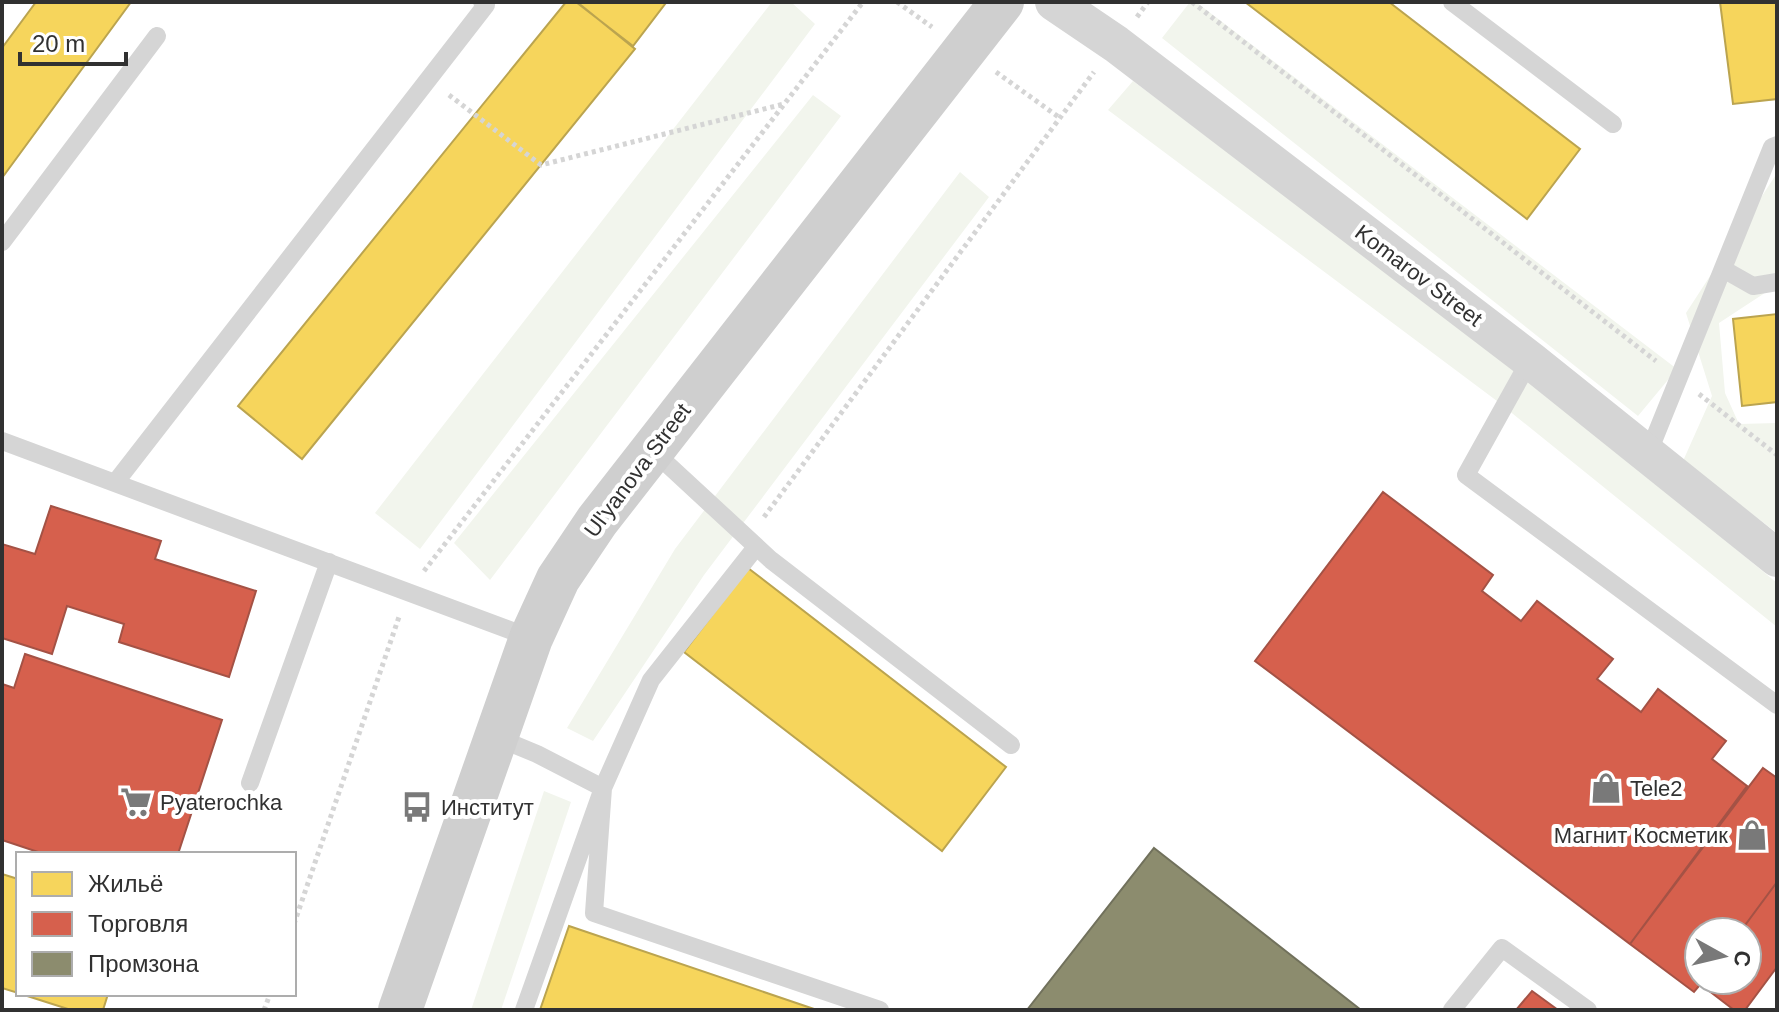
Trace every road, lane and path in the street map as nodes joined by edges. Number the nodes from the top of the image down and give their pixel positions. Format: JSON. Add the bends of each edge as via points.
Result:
{"nodes":[{"id":1,"x":482,"y":2,"type":"edge"},
{"id":2,"x":863,"y":2,"type":"edge"},
{"id":3,"x":1002,"y":2,"type":"edge"},
{"id":4,"x":1054,"y":2,"type":"edge"},
{"id":5,"x":1148,"y":2,"type":"edge"},
{"id":6,"x":1192,"y":2,"type":"edge"},
{"id":7,"x":1452,"y":2,"type":"edge"},
{"id":8,"x":157,"y":36,"type":"dead end"},
{"id":9,"x":1116,"y":44,"type":"junction"},
{"id":10,"x":429,"y":79,"type":"junction"},
{"id":11,"x":785,"y":104,"type":"junction"},
{"id":12,"x":1613,"y":124,"type":"dead end"},
{"id":13,"x":1777,"y":145,"type":"edge"},
{"id":14,"x":2,"y":242,"type":"edge"},
{"id":15,"x":1723,"y":269,"type":"junction"},
{"id":16,"x":1777,"y":282,"type":"edge"},
{"id":17,"x":1530,"y":360,"type":"junction"},
{"id":18,"x":1679,"y":379,"type":"junction"},
{"id":19,"x":2,"y":441,"type":"edge"},
{"id":20,"x":652,"y":449,"type":"junction"},
{"id":21,"x":1648,"y":454,"type":"junction"},
{"id":22,"x":1777,"y":455,"type":"edge"},
{"id":23,"x":115,"y":483,"type":"junction"},
{"id":24,"x":752,"y":543,"type":"junction"},
{"id":25,"x":1777,"y":558,"type":"edge"},
{"id":26,"x":329,"y":562,"type":"junction"},
{"id":27,"x":408,"y":591,"type":"junction"},
{"id":28,"x":531,"y":638,"type":"junction"},
{"id":29,"x":1777,"y":705,"type":"edge"},
{"id":30,"x":496,"y":737,"type":"junction"},
{"id":31,"x":1011,"y":745,"type":"dead end"},
{"id":32,"x":250,"y":783,"type":"dead end"},
{"id":33,"x":603,"y":788,"type":"junction"},
{"id":34,"x":296,"y":918,"type":"edge"},
{"id":35,"x":400,"y":1010,"type":"edge"},
{"id":36,"x":524,"y":1010,"type":"edge"},
{"id":37,"x":880,"y":1010,"type":"edge"},
{"id":38,"x":1452,"y":1010,"type":"edge"},
{"id":39,"x":1588,"y":1010,"type":"edge"}],
"edges":[{"from":1,"to":10,"type":"lane","via":[[486,5]]},
{"from":2,"to":11,"type":"path"},
{"from":3,"to":20,"type":"main road","name":"Ul'yanova Street"},
{"from":4,"to":9,"type":"street","name":"Komarov Street"},
{"from":5,"to":9,"type":"path"},
{"from":6,"to":18,"type":"path"},
{"from":7,"to":12,"type":"lane"},
{"from":8,"to":14,"type":"lane"},
{"from":9,"to":17,"type":"street","name":"Komarov Street"},
{"from":9,"to":24,"type":"path"},
{"from":10,"to":11,"type":"path","via":[[541,165]]},
{"from":10,"to":23,"type":"lane"},
{"from":11,"to":27,"type":"path"},
{"from":13,"to":15,"type":"lane"},
{"from":15,"to":16,"type":"lane","via":[[1753,286]]},
{"from":15,"to":18,"type":"lane"},
{"from":17,"to":21,"type":"street","name":"Komarov Street"},
{"from":17,"to":29,"type":"lane","via":[[1466,475]]},
{"from":18,"to":21,"type":"lane"},
{"from":18,"to":22,"type":"path"},
{"from":19,"to":23,"type":"lane"},
{"from":20,"to":24,"type":"lane"},
{"from":20,"to":28,"type":"main road","name":"Ul'yanova Street","via":[[558,579]]},
{"from":21,"to":25,"type":"street","name":"Komarov Street"},
{"from":23,"to":26,"type":"lane"},
{"from":24,"to":31,"type":"lane"},
{"from":24,"to":33,"type":"lane","via":[[651,680]]},
{"from":26,"to":27,"type":"lane"},
{"from":26,"to":32,"type":"lane"},
{"from":27,"to":28,"type":"lane"},
{"from":27,"to":34,"type":"path"},
{"from":28,"to":30,"type":"main road","name":"Ul'yanova Street"},
{"from":30,"to":33,"type":"lane"},
{"from":30,"to":35,"type":"main road","name":"Ul'yanova Street"},
{"from":33,"to":36,"type":"lane"},
{"from":33,"to":37,"type":"lane","via":[[594,913]]},
{"from":38,"to":39,"type":"lane","via":[[1502,948]]}]}
